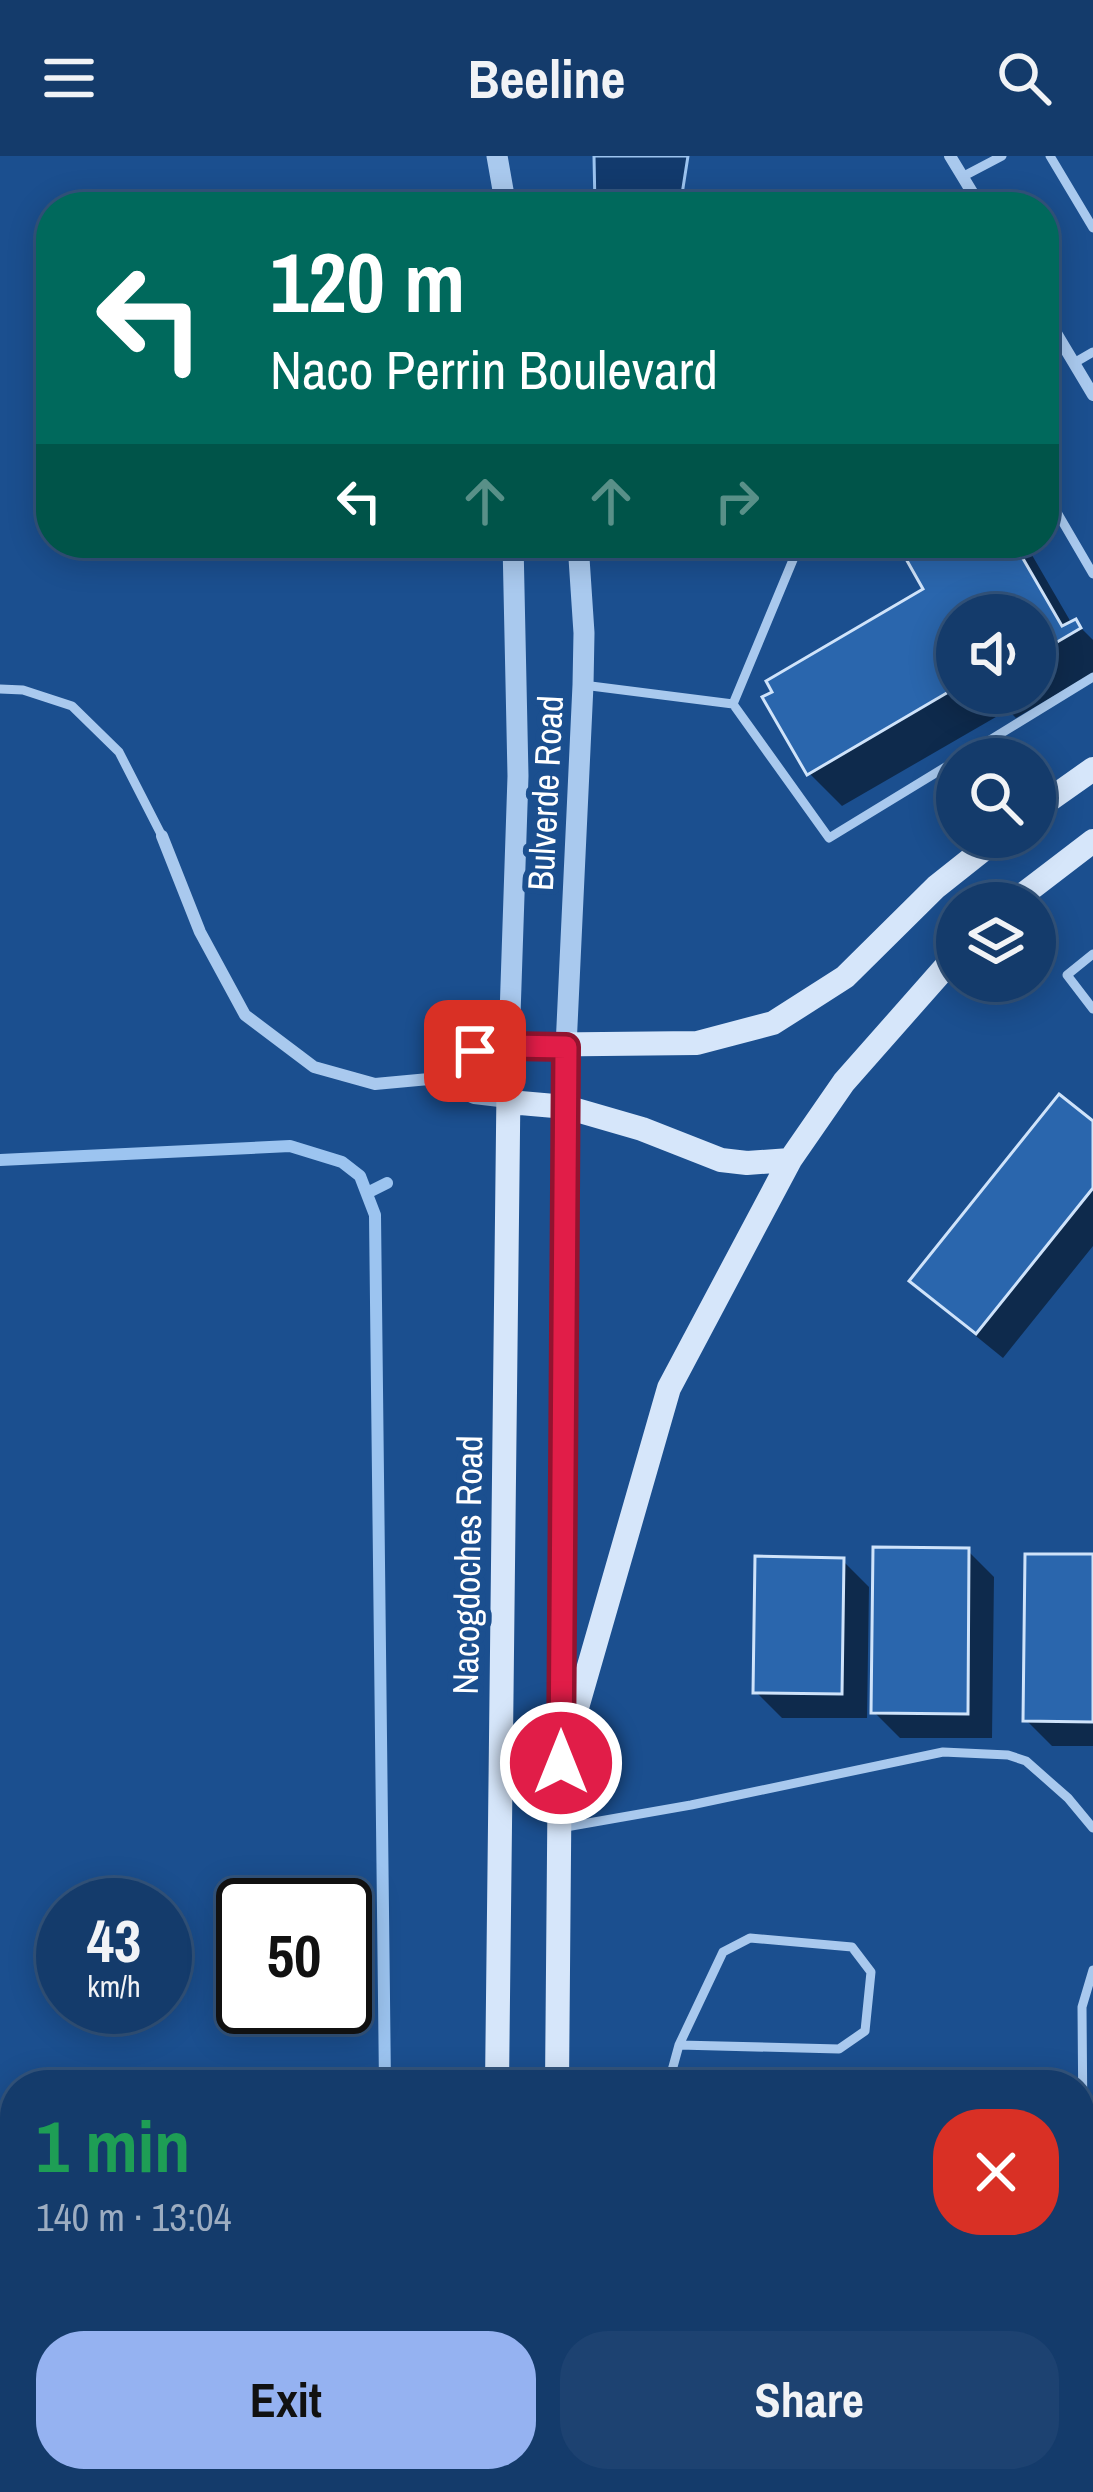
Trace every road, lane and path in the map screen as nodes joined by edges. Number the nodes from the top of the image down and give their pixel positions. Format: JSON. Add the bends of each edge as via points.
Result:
{"nodes":[{"id":1,"x":496,"y":156,"type":"edge"},
{"id":2,"x":950,"y":156,"type":"edge"},
{"id":3,"x":1002,"y":156,"type":"edge"},
{"id":4,"x":1050,"y":156,"type":"edge"},
{"id":5,"x":962,"y":177,"type":"junction"},
{"id":6,"x":503,"y":192,"type":"edge"},
{"id":7,"x":971,"y":192,"type":"edge"},
{"id":8,"x":1093,"y":228,"type":"edge"},
{"id":9,"x":1059,"y":338,"type":"edge"},
{"id":10,"x":1093,"y":352,"type":"edge"},
{"id":11,"x":1074,"y":363,"type":"junction"},
{"id":12,"x":1093,"y":395,"type":"edge"},
{"id":13,"x":1059,"y":516,"type":"edge"},
{"id":14,"x":514,"y":558,"type":"edge"},
{"id":15,"x":579,"y":558,"type":"edge"},
{"id":16,"x":794,"y":558,"type":"edge"},
{"id":17,"x":1093,"y":574,"type":"edge"},
{"id":18,"x":1093,"y":677,"type":"edge"},
{"id":19,"x":584,"y":685,"type":"junction"},
{"id":20,"x":0,"y":689,"type":"edge"},
{"id":21,"x":733,"y":704,"type":"junction"},
{"id":22,"x":994,"y":738,"type":"edge"},
{"id":23,"x":1093,"y":769,"type":"edge"},
{"id":24,"x":936,"y":773,"type":"edge"},
{"id":25,"x":1056,"y":795,"type":"edge"},
{"id":26,"x":162,"y":836,"type":"joint"},
{"id":27,"x":1093,"y":841,"type":"edge"},
{"id":28,"x":973,"y":858,"type":"edge"},
{"id":29,"x":1039,"y":882,"type":"edge"},
{"id":30,"x":1093,"y":954,"type":"edge"},
{"id":31,"x":936,"y":978,"type":"edge"},
{"id":32,"x":1093,"y":1010,"type":"edge"},
{"id":33,"x":509,"y":1046,"type":"junction"},
{"id":34,"x":566,"y":1047,"type":"junction"},
{"id":35,"x":429,"y":1079,"type":"junction"},
{"id":36,"x":509,"y":1102,"type":"junction"},
{"id":37,"x":566,"y":1107,"type":"junction"},
{"id":38,"x":790,"y":1160,"type":"junction"},
{"id":39,"x":561,"y":1763,"type":"junction"},
{"id":40,"x":560,"y":1828,"type":"junction"},
{"id":41,"x":1093,"y":1828,"type":"edge"},
{"id":42,"x":1093,"y":1970,"type":"edge"},
{"id":43,"x":679,"y":2045,"type":"junction"},
{"id":44,"x":497,"y":2070,"type":"edge"},
{"id":45,"x":557,"y":2070,"type":"edge"},
{"id":46,"x":672,"y":2070,"type":"edge"},
{"id":47,"x":1083,"y":2070,"type":"edge"}],
"edges":[{"from":1,"to":6,"type":"street"},
{"from":2,"to":5,"type":"street"},
{"from":3,"to":5,"type":"lane"},
{"from":4,"to":8,"type":"lane"},
{"from":5,"to":7,"type":"street"},
{"from":9,"to":11,"type":"street"},
{"from":10,"to":11,"type":"lane"},
{"from":11,"to":12,"type":"street"},
{"from":13,"to":17,"type":"lane"},
{"from":14,"to":33,"type":"street","name":"Bulverde Road","via":[[518,776]]},
{"from":15,"to":19,"type":"street","name":"Bulverde Road"},
{"from":16,"to":21,"type":"lane"},
{"from":18,"to":22,"type":"lane"},
{"from":19,"to":21,"type":"lane"},
{"from":19,"to":34,"type":"street","name":"Bulverde Road"},
{"from":20,"to":26,"type":"lane","via":[[72,706],[119,752]]},
{"from":21,"to":24,"type":"lane","via":[[830,838]]},
{"from":23,"to":25,"type":"main road"},
{"from":26,"to":35,"type":"street","via":[[245,1016],[314,1067],[375,1084]]},
{"from":27,"to":29,"type":"main road"},
{"from":28,"to":34,"type":"main road","via":[[845,977],[773,1023],[697,1043]]},
{"from":30,"to":32,"type":"lane","via":[[1067,975]]},
{"from":31,"to":38,"type":"main road","via":[[844,1082]]},
{"from":33,"to":34,"type":"main road"},
{"from":33,"to":35,"type":"street","via":[[475,1051]]},
{"from":33,"to":36,"type":"main road","name":"Nacogdoches Road"},
{"from":34,"to":37,"type":"main road"},
{"from":35,"to":36,"type":"street"},
{"from":36,"to":37,"type":"main road"},
{"from":36,"to":44,"type":"main road","name":"Nacogdoches Road"},
{"from":37,"to":38,"type":"main road","via":[[721,1160]]},
{"from":37,"to":39,"type":"main road"},
{"from":38,"to":39,"type":"main road","via":[[669,1388]]},
{"from":39,"to":40,"type":"main road"},
{"from":40,"to":41,"type":"lane","via":[[943,1752],[1026,1761]]},
{"from":40,"to":45,"type":"main road"},
{"from":42,"to":47,"type":"lane","via":[[1082,2007]]},
{"from":43,"to":43,"type":"lane","via":[[723,1952],[750,1938],[852,1947],[872,1972],[866,2031],[839,2048]]},
{"from":43,"to":46,"type":"lane"}]}
